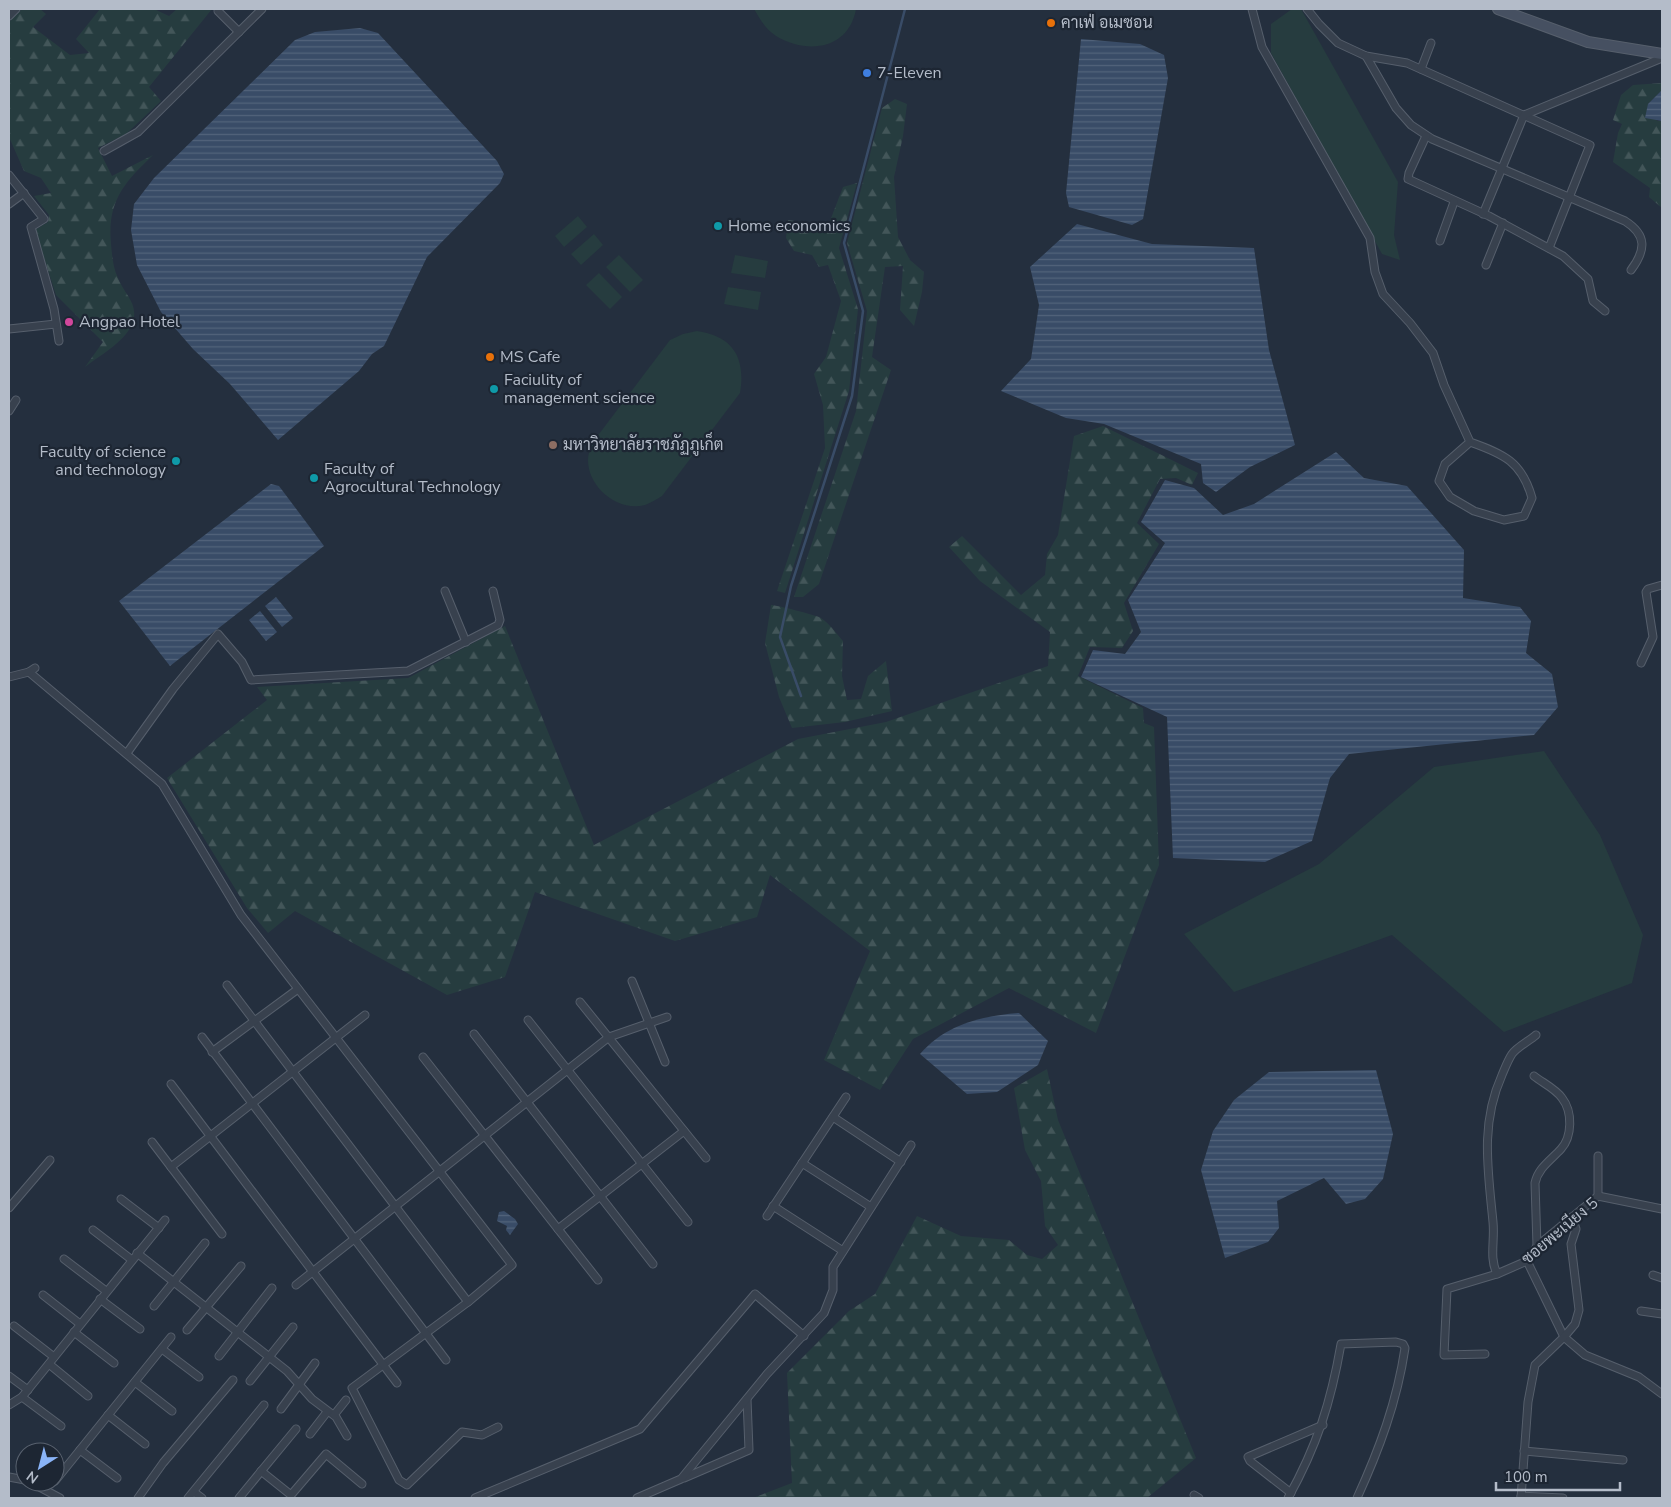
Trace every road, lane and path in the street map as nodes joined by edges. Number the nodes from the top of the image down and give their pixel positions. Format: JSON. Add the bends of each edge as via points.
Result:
{"nodes":[{"id":1,"x":16,"y":9,"type":"edge"},
{"id":2,"x":262,"y":9,"type":"edge"},
{"id":3,"x":1252,"y":9,"type":"edge"},
{"id":4,"x":1307,"y":9,"type":"edge"},
{"id":5,"x":1498,"y":9,"type":"edge"},
{"id":6,"x":218,"y":11,"type":"dead end"},
{"id":7,"x":9,"y":16,"type":"edge"},
{"id":8,"x":239,"y":32,"type":"junction"},
{"id":9,"x":1431,"y":44,"type":"dead end"},
{"id":10,"x":1662,"y":54,"type":"edge"},
{"id":11,"x":1366,"y":56,"type":"junction"},
{"id":12,"x":1662,"y":58,"type":"edge"},
{"id":13,"x":1421,"y":69,"type":"junction"},
{"id":14,"x":1524,"y":115,"type":"junction"},
{"id":15,"x":1426,"y":136,"type":"junction"},
{"id":16,"x":104,"y":151,"type":"dead end"},
{"id":17,"x":1502,"y":169,"type":"junction"},
{"id":18,"x":9,"y":175,"type":"edge"},
{"id":19,"x":24,"y":193,"type":"junction"},
{"id":20,"x":1568,"y":198,"type":"junction"},
{"id":21,"x":1454,"y":202,"type":"junction"},
{"id":22,"x":9,"y":204,"type":"edge"},
{"id":23,"x":1483,"y":214,"type":"junction"},
{"id":24,"x":1503,"y":223,"type":"junction"},
{"id":25,"x":1440,"y":240,"type":"dead end"},
{"id":26,"x":1548,"y":248,"type":"junction"},
{"id":27,"x":1486,"y":265,"type":"dead end"},
{"id":28,"x":1631,"y":270,"type":"dead end"},
{"id":29,"x":1605,"y":310,"type":"dead end"},
{"id":30,"x":56,"y":324,"type":"junction"},
{"id":31,"x":9,"y":328,"type":"edge"},
{"id":32,"x":59,"y":342,"type":"dead end"},
{"id":33,"x":16,"y":400,"type":"dead end"},
{"id":34,"x":9,"y":411,"type":"edge"},
{"id":35,"x":1470,"y":442,"type":"junction"},
{"id":36,"x":1662,"y":585,"type":"edge"},
{"id":37,"x":445,"y":591,"type":"dead end"},
{"id":38,"x":493,"y":591,"type":"dead end"},
{"id":39,"x":466,"y":642,"type":"junction"},
{"id":40,"x":1641,"y":663,"type":"dead end"},
{"id":41,"x":9,"y":677,"type":"edge"},
{"id":42,"x":127,"y":753,"type":"junction"},
{"id":43,"x":632,"y":981,"type":"dead end"},
{"id":44,"x":227,"y":985,"type":"dead end"},
{"id":45,"x":298,"y":989,"type":"junction"},
{"id":46,"x":580,"y":1002,"type":"dead end"},
{"id":47,"x":365,"y":1015,"type":"dead end"},
{"id":48,"x":667,"y":1016,"type":"dead end"},
{"id":49,"x":528,"y":1020,"type":"dead end"},
{"id":50,"x":253,"y":1021,"type":"junction"},
{"id":51,"x":649,"y":1023,"type":"junction"},
{"id":52,"x":474,"y":1034,"type":"dead end"},
{"id":53,"x":1536,"y":1035,"type":"dead end"},
{"id":54,"x":336,"y":1037,"type":"junction"},
{"id":55,"x":609,"y":1037,"type":"junction"},
{"id":56,"x":202,"y":1038,"type":"dead end"},
{"id":57,"x":212,"y":1052,"type":"junction"},
{"id":58,"x":423,"y":1057,"type":"dead end"},
{"id":59,"x":665,"y":1062,"type":"dead end"},
{"id":60,"x":568,"y":1070,"type":"junction"},
{"id":61,"x":292,"y":1072,"type":"junction"},
{"id":62,"x":1534,"y":1076,"type":"dead end"},
{"id":63,"x":171,"y":1084,"type":"dead end"},
{"id":64,"x":846,"y":1097,"type":"dead end"},
{"id":65,"x":528,"y":1102,"type":"junction"},
{"id":66,"x":251,"y":1104,"type":"junction"},
{"id":67,"x":833,"y":1117,"type":"junction"},
{"id":68,"x":684,"y":1131,"type":"junction"},
{"id":69,"x":485,"y":1135,"type":"junction"},
{"id":70,"x":210,"y":1136,"type":"junction"},
{"id":71,"x":152,"y":1142,"type":"dead end"},
{"id":72,"x":911,"y":1145,"type":"dead end"},
{"id":73,"x":1598,"y":1156,"type":"dead end"},
{"id":74,"x":706,"y":1158,"type":"dead end"},
{"id":75,"x":50,"y":1160,"type":"dead end"},
{"id":76,"x":901,"y":1162,"type":"junction"},
{"id":77,"x":802,"y":1163,"type":"junction"},
{"id":78,"x":642,"y":1164,"type":"junction"},
{"id":79,"x":171,"y":1167,"type":"junction"},
{"id":80,"x":440,"y":1171,"type":"junction"},
{"id":81,"x":601,"y":1196,"type":"junction"},
{"id":82,"x":1598,"y":1196,"type":"junction"},
{"id":83,"x":121,"y":1199,"type":"dead end"},
{"id":84,"x":774,"y":1206,"type":"junction"},
{"id":85,"x":396,"y":1207,"type":"junction"},
{"id":86,"x":871,"y":1207,"type":"junction"},
{"id":87,"x":9,"y":1208,"type":"edge"},
{"id":88,"x":1662,"y":1209,"type":"edge"},
{"id":89,"x":767,"y":1216,"type":"dead end"},
{"id":90,"x":1572,"y":1218,"type":"junction"},
{"id":91,"x":165,"y":1220,"type":"dead end"},
{"id":92,"x":688,"y":1222,"type":"dead end"},
{"id":93,"x":159,"y":1228,"type":"junction"},
{"id":94,"x":558,"y":1229,"type":"junction"},
{"id":95,"x":93,"y":1230,"type":"dead end"},
{"id":96,"x":222,"y":1234,"type":"dead end"},
{"id":97,"x":354,"y":1240,"type":"junction"},
{"id":98,"x":205,"y":1243,"type":"dead end"},
{"id":99,"x":1537,"y":1246,"type":"junction"},
{"id":100,"x":843,"y":1251,"type":"junction"},
{"id":101,"x":137,"y":1253,"type":"junction"},
{"id":102,"x":64,"y":1259,"type":"dead end"},
{"id":103,"x":132,"y":1260,"type":"junction"},
{"id":104,"x":1527,"y":1261,"type":"junction"},
{"id":105,"x":653,"y":1264,"type":"dead end"},
{"id":106,"x":241,"y":1266,"type":"dead end"},
{"id":107,"x":313,"y":1271,"type":"junction"},
{"id":108,"x":1497,"y":1274,"type":"junction"},
{"id":109,"x":1653,"y":1275,"type":"dead end"},
{"id":110,"x":1662,"y":1278,"type":"edge"},
{"id":111,"x":174,"y":1280,"type":"junction"},
{"id":112,"x":598,"y":1280,"type":"dead end"},
{"id":113,"x":296,"y":1285,"type":"dead end"},
{"id":114,"x":272,"y":1288,"type":"dead end"},
{"id":115,"x":106,"y":1291,"type":"junction"},
{"id":116,"x":43,"y":1295,"type":"dead end"},
{"id":117,"x":100,"y":1299,"type":"junction"},
{"id":118,"x":468,"y":1302,"type":"junction"},
{"id":119,"x":154,"y":1306,"type":"dead end"},
{"id":120,"x":208,"y":1306,"type":"junction"},
{"id":121,"x":1641,"y":1312,"type":"dead end"},
{"id":122,"x":1662,"y":1314,"type":"edge"},
{"id":123,"x":80,"y":1324,"type":"junction"},
{"id":124,"x":14,"y":1326,"type":"dead end"},
{"id":125,"x":293,"y":1328,"type":"dead end"},
{"id":126,"x":140,"y":1329,"type":"dead end"},
{"id":127,"x":188,"y":1330,"type":"dead end"},
{"id":128,"x":74,"y":1332,"type":"junction"},
{"id":129,"x":239,"y":1332,"type":"junction"},
{"id":130,"x":426,"y":1333,"type":"junction"},
{"id":131,"x":804,"y":1336,"type":"junction"},
{"id":132,"x":171,"y":1337,"type":"dead end"},
{"id":133,"x":1564,"y":1338,"type":"junction"},
{"id":134,"x":162,"y":1349,"type":"junction"},
{"id":135,"x":1485,"y":1354,"type":"dead end"},
{"id":136,"x":219,"y":1356,"type":"dead end"},
{"id":137,"x":54,"y":1357,"type":"junction"},
{"id":138,"x":269,"y":1357,"type":"junction"},
{"id":139,"x":446,"y":1360,"type":"dead end"},
{"id":140,"x":114,"y":1363,"type":"dead end"},
{"id":141,"x":315,"y":1363,"type":"dead end"},
{"id":142,"x":49,"y":1364,"type":"junction"},
{"id":143,"x":384,"y":1365,"type":"junction"},
{"id":144,"x":9,"y":1376,"type":"edge"},
{"id":145,"x":199,"y":1377,"type":"dead end"},
{"id":146,"x":233,"y":1380,"type":"dead end"},
{"id":147,"x":250,"y":1381,"type":"dead end"},
{"id":148,"x":135,"y":1382,"type":"junction"},
{"id":149,"x":397,"y":1383,"type":"dead end"},
{"id":150,"x":299,"y":1384,"type":"junction"},
{"id":151,"x":25,"y":1394,"type":"junction"},
{"id":152,"x":1662,"y":1394,"type":"edge"},
{"id":153,"x":88,"y":1396,"type":"dead end"},
{"id":154,"x":747,"y":1399,"type":"junction"},
{"id":155,"x":346,"y":1400,"type":"dead end"},
{"id":156,"x":9,"y":1405,"type":"edge"},
{"id":157,"x":264,"y":1405,"type":"dead end"},
{"id":158,"x":281,"y":1408,"type":"dead end"},
{"id":159,"x":172,"y":1411,"type":"dead end"},
{"id":160,"x":330,"y":1414,"type":"junction"},
{"id":161,"x":108,"y":1415,"type":"junction"},
{"id":162,"x":1323,"y":1425,"type":"junction"},
{"id":163,"x":61,"y":1426,"type":"dead end"},
{"id":164,"x":498,"y":1427,"type":"dead end"},
{"id":165,"x":296,"y":1429,"type":"dead end"},
{"id":166,"x":310,"y":1434,"type":"dead end"},
{"id":167,"x":347,"y":1436,"type":"dead end"},
{"id":168,"x":145,"y":1444,"type":"dead end"},
{"id":169,"x":80,"y":1450,"type":"junction"},
{"id":170,"x":1524,"y":1451,"type":"junction"},
{"id":171,"x":1623,"y":1460,"type":"dead end"},
{"id":172,"x":65,"y":1469,"type":"edge"},
{"id":173,"x":261,"y":1471,"type":"junction"},
{"id":174,"x":117,"y":1478,"type":"dead end"},
{"id":175,"x":681,"y":1479,"type":"junction"},
{"id":176,"x":362,"y":1484,"type":"dead end"},
{"id":177,"x":194,"y":1492,"type":"junction"},
{"id":178,"x":1289,"y":1495,"type":"edge"},
{"id":179,"x":1521,"y":1497,"type":"edge"},
{"id":180,"x":138,"y":1498,"type":"edge"},
{"id":181,"x":188,"y":1498,"type":"edge"},
{"id":182,"x":202,"y":1498,"type":"edge"},
{"id":183,"x":239,"y":1498,"type":"edge"},
{"id":184,"x":475,"y":1498,"type":"edge"},
{"id":185,"x":637,"y":1498,"type":"edge"},
{"id":186,"x":1357,"y":1498,"type":"edge"},
{"id":187,"x":1563,"y":1498,"type":"edge"}],
"edges":[{"from":1,"to":7,"type":"street"},
{"from":2,"to":8,"type":"street"},
{"from":3,"to":35,"type":"street","via":[[1262,47],[1370,238],[1375,272],[1383,294],[1433,353]]},
{"from":4,"to":11,"type":"street","via":[[1338,43]]},
{"from":5,"to":10,"type":"street","via":[[1588,42]]},
{"from":6,"to":8,"type":"street"},
{"from":8,"to":16,"type":"street","via":[[138,132]]},
{"from":9,"to":13,"type":"street"},
{"from":11,"to":13,"type":"street","via":[[1407,63]]},
{"from":11,"to":15,"type":"street","via":[[1396,108],[1411,126]]},
{"from":12,"to":14,"type":"street"},
{"from":13,"to":14,"type":"street"},
{"from":14,"to":17,"type":"street"},
{"from":14,"to":20,"type":"street","via":[[1590,145]]},
{"from":15,"to":17,"type":"street"},
{"from":15,"to":21,"type":"street","via":[[1408,173],[1408,180]]},
{"from":17,"to":20,"type":"street"},
{"from":17,"to":23,"type":"street"},
{"from":18,"to":19,"type":"street"},
{"from":19,"to":22,"type":"street"},
{"from":19,"to":30,"type":"street","via":[[44,219],[31,227]]},
{"from":20,"to":26,"type":"street"},
{"from":20,"to":28,"type":"street","via":[[1637,228],[1642,247]]},
{"from":21,"to":23,"type":"street"},
{"from":21,"to":25,"type":"street"},
{"from":23,"to":24,"type":"street"},
{"from":24,"to":26,"type":"street"},
{"from":24,"to":27,"type":"street"},
{"from":26,"to":29,"type":"street","via":[[1580,269],[1591,284],[1593,301]]},
{"from":30,"to":31,"type":"street"},
{"from":30,"to":32,"type":"street"},
{"from":33,"to":34,"type":"street"},
{"from":35,"to":35,"type":"street","via":[[1444,464],[1439,481],[1450,498],[1474,511],[1504,520],[1524,516],[1532,498],[1518,466],[1494,451]]},
{"from":36,"to":40,"type":"street","via":[[1646,592],[1653,637]]},
{"from":37,"to":39,"type":"street"},
{"from":38,"to":39,"type":"street","via":[[500,622]]},
{"from":39,"to":42,"type":"street","via":[[408,671],[251,680],[242,662],[218,634]]},
{"from":41,"to":42,"type":"street","via":[[32,670]]},
{"from":42,"to":45,"type":"street","via":[[162,784],[242,915]]},
{"from":43,"to":51,"type":"street"},
{"from":44,"to":50,"type":"street"},
{"from":45,"to":50,"type":"street"},
{"from":45,"to":54,"type":"street"},
{"from":46,"to":55,"type":"street"},
{"from":47,"to":54,"type":"street"},
{"from":48,"to":51,"type":"street"},
{"from":49,"to":60,"type":"street"},
{"from":50,"to":57,"type":"street"},
{"from":50,"to":61,"type":"street"},
{"from":51,"to":55,"type":"street"},
{"from":51,"to":59,"type":"street"},
{"from":52,"to":65,"type":"street"},
{"from":53,"to":108,"type":"street","via":[[1512,1054],[1490,1105],[1492,1263]]},
{"from":54,"to":61,"type":"street"},
{"from":54,"to":80,"type":"street"},
{"from":55,"to":60,"type":"street"},
{"from":55,"to":68,"type":"street"},
{"from":56,"to":57,"type":"street"},
{"from":57,"to":66,"type":"street"},
{"from":58,"to":69,"type":"street"},
{"from":60,"to":65,"type":"street"},
{"from":60,"to":78,"type":"street"},
{"from":61,"to":66,"type":"street"},
{"from":61,"to":85,"type":"street"},
{"from":62,"to":99,"type":"street","via":[[1563,1098],[1570,1132],[1562,1147],[1537,1174]]},
{"from":63,"to":70,"type":"street"},
{"from":64,"to":67,"type":"street"},
{"from":65,"to":69,"type":"street"},
{"from":65,"to":81,"type":"street"},
{"from":66,"to":70,"type":"street"},
{"from":66,"to":97,"type":"street"},
{"from":67,"to":76,"type":"street"},
{"from":67,"to":77,"type":"street"},
{"from":68,"to":74,"type":"street"},
{"from":68,"to":78,"type":"street"},
{"from":69,"to":80,"type":"street"},
{"from":69,"to":94,"type":"street"},
{"from":70,"to":79,"type":"street"},
{"from":70,"to":107,"type":"street"},
{"from":71,"to":79,"type":"street"},
{"from":72,"to":76,"type":"street"},
{"from":73,"to":82,"type":"street"},
{"from":75,"to":87,"type":"street"},
{"from":76,"to":86,"type":"street"},
{"from":77,"to":84,"type":"street"},
{"from":77,"to":86,"type":"street"},
{"from":78,"to":81,"type":"street"},
{"from":78,"to":92,"type":"street"},
{"from":79,"to":96,"type":"street"},
{"from":80,"to":85,"type":"street"},
{"from":80,"to":118,"type":"street","via":[[512,1265]]},
{"from":81,"to":94,"type":"street"},
{"from":81,"to":105,"type":"street"},
{"from":82,"to":88,"type":"street","name":"ซอยพะเนียง 5"},
{"from":82,"to":90,"type":"street","name":"ซอยพะเนียง 5"},
{"from":83,"to":93,"type":"street"},
{"from":84,"to":89,"type":"street"},
{"from":84,"to":100,"type":"street"},
{"from":85,"to":97,"type":"street"},
{"from":85,"to":118,"type":"street"},
{"from":86,"to":100,"type":"street"},
{"from":90,"to":99,"type":"street","name":"ซอยพะเนียง 5"},
{"from":90,"to":133,"type":"street","via":[[1576,1229],[1571,1244],[1579,1310],[1575,1324]]},
{"from":91,"to":93,"type":"street"},
{"from":93,"to":101,"type":"street"},
{"from":94,"to":112,"type":"street"},
{"from":95,"to":103,"type":"street"},
{"from":97,"to":107,"type":"street"},
{"from":97,"to":130,"type":"street"},
{"from":98,"to":111,"type":"street"},
{"from":99,"to":104,"type":"street","name":"ซอยพะเนียง 5"},
{"from":100,"to":131,"type":"street","via":[[833,1267],[833,1290],[824,1313]]},
{"from":101,"to":103,"type":"street"},
{"from":101,"to":111,"type":"street"},
{"from":102,"to":115,"type":"street"},
{"from":103,"to":115,"type":"street"},
{"from":104,"to":108,"type":"street","name":"ซอยพะเนียง 5"},
{"from":104,"to":133,"type":"street"},
{"from":106,"to":120,"type":"street"},
{"from":107,"to":113,"type":"street"},
{"from":107,"to":143,"type":"street"},
{"from":108,"to":135,"type":"street","name":"ซอยพะเนียง 5","via":[[1447,1289],[1444,1355]]},
{"from":109,"to":110,"type":"street"},
{"from":111,"to":119,"type":"street"},
{"from":111,"to":120,"type":"street"},
{"from":114,"to":129,"type":"street"},
{"from":115,"to":117,"type":"street"},
{"from":116,"to":123,"type":"street"},
{"from":117,"to":123,"type":"street"},
{"from":117,"to":126,"type":"street"},
{"from":118,"to":130,"type":"street"},
{"from":120,"to":127,"type":"street"},
{"from":120,"to":129,"type":"street"},
{"from":121,"to":122,"type":"street"},
{"from":123,"to":128,"type":"street"},
{"from":124,"to":137,"type":"street"},
{"from":125,"to":138,"type":"street"},
{"from":128,"to":137,"type":"street"},
{"from":128,"to":140,"type":"street"},
{"from":129,"to":136,"type":"street"},
{"from":129,"to":138,"type":"street"},
{"from":130,"to":139,"type":"street"},
{"from":130,"to":143,"type":"street"},
{"from":131,"to":154,"type":"street"},
{"from":131,"to":184,"type":"street","via":[[755,1294],[640,1429]]},
{"from":132,"to":134,"type":"street"},
{"from":133,"to":152,"type":"street","via":[[1585,1355],[1639,1377]]},
{"from":133,"to":170,"type":"street","via":[[1535,1365]]},
{"from":134,"to":145,"type":"street"},
{"from":134,"to":148,"type":"street"},
{"from":137,"to":142,"type":"street"},
{"from":138,"to":147,"type":"street"},
{"from":138,"to":150,"type":"street"},
{"from":141,"to":150,"type":"street"},
{"from":142,"to":151,"type":"street"},
{"from":142,"to":153,"type":"street"},
{"from":143,"to":149,"type":"street"},
{"from":143,"to":164,"type":"street","via":[[352,1388],[399,1480],[408,1485],[462,1432],[482,1435]]},
{"from":144,"to":151,"type":"street"},
{"from":146,"to":180,"type":"street","via":[[162,1463]]},
{"from":148,"to":159,"type":"street"},
{"from":148,"to":161,"type":"street"},
{"from":150,"to":158,"type":"street"},
{"from":150,"to":160,"type":"street"},
{"from":151,"to":156,"type":"street"},
{"from":151,"to":163,"type":"street"},
{"from":154,"to":175,"type":"street"},
{"from":154,"to":175,"type":"street","via":[[750,1450]]},
{"from":155,"to":160,"type":"street"},
{"from":157,"to":177,"type":"street"},
{"from":160,"to":166,"type":"street"},
{"from":160,"to":167,"type":"street","via":[[341,1422]]},
{"from":161,"to":168,"type":"street"},
{"from":161,"to":169,"type":"street"},
{"from":162,"to":178,"type":"street"},
{"from":162,"to":178,"type":"street","via":[[1248,1457]]},
{"from":162,"to":186,"type":"street","via":[[1342,1344],[1403,1344],[1400,1379],[1380,1447]]},
{"from":165,"to":173,"type":"street"},
{"from":169,"to":172,"type":"street"},
{"from":169,"to":174,"type":"street"},
{"from":170,"to":171,"type":"street"},
{"from":170,"to":179,"type":"street"},
{"from":173,"to":176,"type":"street","via":[[291,1495],[326,1454]]},
{"from":173,"to":183,"type":"street"},
{"from":175,"to":185,"type":"street"},
{"from":177,"to":181,"type":"street"},
{"from":177,"to":182,"type":"street"},
{"from":179,"to":187,"type":"street"}]}
